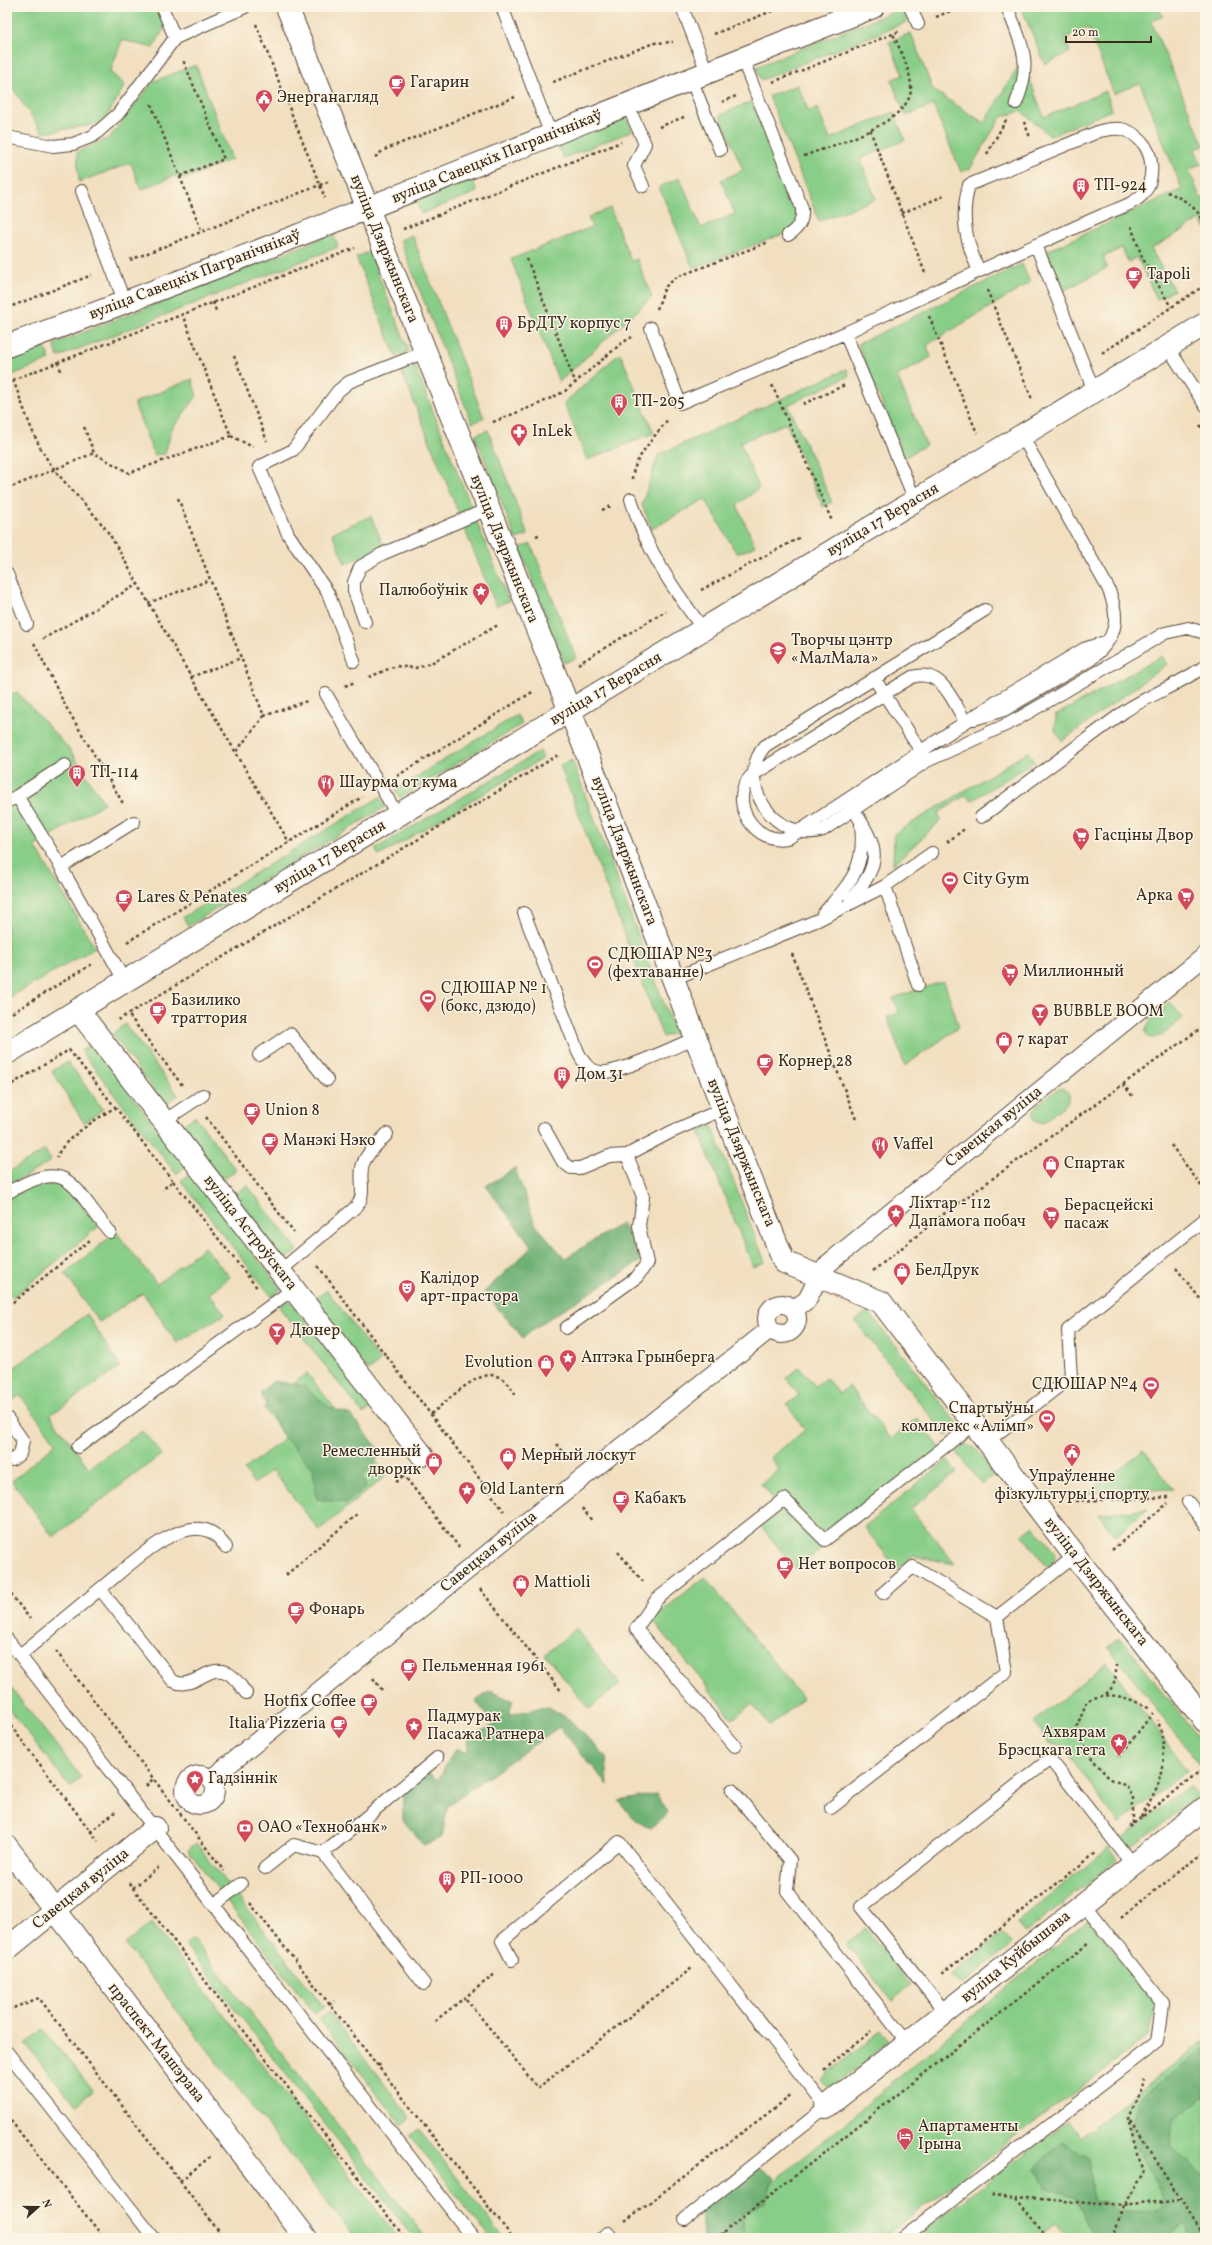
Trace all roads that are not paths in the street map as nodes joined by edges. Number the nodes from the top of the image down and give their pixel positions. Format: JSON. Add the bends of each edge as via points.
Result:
{"nodes":[{"id":1,"x":162,"y":7,"type":"edge"},
{"id":2,"x":245,"y":7,"type":"edge"},
{"id":3,"x":287,"y":7,"type":"edge"},
{"id":4,"x":502,"y":7,"type":"edge"},
{"id":5,"x":682,"y":7,"type":"edge"},
{"id":6,"x":873,"y":7,"type":"edge"},
{"id":7,"x":910,"y":7,"type":"edge"},
{"id":8,"x":1007,"y":7,"type":"edge"},
{"id":9,"x":918,"y":24,"type":"dead end"},
{"id":10,"x":174,"y":38,"type":"junction"},
{"id":11,"x":742,"y":58,"type":"junction"},
{"id":12,"x":699,"y":75,"type":"junction"},
{"id":13,"x":1016,"y":103,"type":"road end"},
{"id":14,"x":627,"y":104,"type":"junction"},
{"id":15,"x":551,"y":135,"type":"junction"},
{"id":16,"x":7,"y":137,"type":"edge"},
{"id":17,"x":720,"y":150,"type":"dead end"},
{"id":18,"x":643,"y":186,"type":"dead end"},
{"id":19,"x":82,"y":191,"type":"dead end"},
{"id":20,"x":367,"y":209,"type":"junction"},
{"id":21,"x":788,"y":234,"type":"road end"},
{"id":22,"x":1036,"y":245,"type":"junction"},
{"id":23,"x":979,"y":271,"type":"junction"},
{"id":24,"x":125,"y":303,"type":"junction"},
{"id":25,"x":1205,"y":324,"type":"edge"},
{"id":26,"x":651,"y":328,"type":"road end"},
{"id":27,"x":845,"y":333,"type":"junction"},
{"id":28,"x":7,"y":346,"type":"edge"},
{"id":29,"x":1167,"y":346,"type":"junction"},
{"id":30,"x":425,"y":352,"type":"junction"},
{"id":31,"x":1094,"y":391,"type":"junction"},
{"id":32,"x":1205,"y":405,"type":"edge"},
{"id":33,"x":1022,"y":436,"type":"junction"},
{"id":34,"x":630,"y":498,"type":"road end"},
{"id":35,"x":915,"y":500,"type":"junction"},
{"id":36,"x":488,"y":509,"type":"junction"},
{"id":37,"x":7,"y":574,"type":"edge"},
{"id":38,"x":985,"y":610,"type":"dead end"},
{"id":39,"x":365,"y":622,"type":"dead end"},
{"id":40,"x":27,"y":624,"type":"road end"},
{"id":41,"x":703,"y":629,"type":"junction"},
{"id":42,"x":1205,"y":633,"type":"edge"},
{"id":43,"x":354,"y":661,"type":"dead end"},
{"id":44,"x":1205,"y":666,"type":"edge"},
{"id":45,"x":874,"y":678,"type":"junction"},
{"id":46,"x":326,"y":694,"type":"road end"},
{"id":47,"x":569,"y":710,"type":"junction"},
{"id":48,"x":965,"y":721,"type":"junction"},
{"id":49,"x":927,"y":760,"type":"junction"},
{"id":50,"x":65,"y":765,"type":"dead end"},
{"id":51,"x":848,"y":798,"type":"junction"},
{"id":52,"x":12,"y":799,"type":"edge"},
{"id":53,"x":398,"y":816,"type":"junction"},
{"id":54,"x":981,"y":817,"type":"road end"},
{"id":55,"x":860,"y":820,"type":"junction"},
{"id":56,"x":134,"y":822,"type":"road end"},
{"id":57,"x":932,"y":853,"type":"road end"},
{"id":58,"x":61,"y":867,"type":"junction"},
{"id":59,"x":885,"y":886,"type":"junction"},
{"id":60,"x":847,"y":905,"type":"junction"},
{"id":61,"x":524,"y":913,"type":"dead end"},
{"id":62,"x":818,"y":920,"type":"junction"},
{"id":63,"x":1205,"y":956,"type":"edge"},
{"id":64,"x":673,"y":979,"type":"junction"},
{"id":65,"x":125,"y":982,"type":"junction"},
{"id":66,"x":918,"y":985,"type":"dead end"},
{"id":67,"x":78,"y":1010,"type":"junction"},
{"id":68,"x":696,"y":1038,"type":"junction"},
{"id":69,"x":7,"y":1053,"type":"edge"},
{"id":70,"x":259,"y":1055,"type":"dead end"},
{"id":71,"x":327,"y":1080,"type":"dead end"},
{"id":72,"x":198,"y":1098,"type":"road end"},
{"id":73,"x":723,"y":1109,"type":"junction"},
{"id":74,"x":164,"y":1121,"type":"junction"},
{"id":75,"x":544,"y":1128,"type":"dead end"},
{"id":76,"x":387,"y":1134,"type":"dead end"},
{"id":77,"x":627,"y":1155,"type":"junction"},
{"id":78,"x":7,"y":1193,"type":"edge"},
{"id":79,"x":1205,"y":1219,"type":"edge"},
{"id":80,"x":108,"y":1230,"type":"road end"},
{"id":81,"x":280,"y":1271,"type":"junction"},
{"id":82,"x":819,"y":1276,"type":"junction"},
{"id":83,"x":293,"y":1289,"type":"junction"},
{"id":84,"x":566,"y":1328,"type":"dead end"},
{"id":85,"x":7,"y":1418,"type":"edge"},
{"id":86,"x":975,"y":1423,"type":"junction"},
{"id":87,"x":988,"y":1441,"type":"junction"},
{"id":88,"x":78,"y":1447,"type":"dead end"},
{"id":89,"x":422,"y":1455,"type":"dead end"},
{"id":90,"x":12,"y":1460,"type":"dead end"},
{"id":91,"x":1188,"y":1502,"type":"dead end"},
{"id":92,"x":1205,"y":1524,"type":"edge"},
{"id":93,"x":226,"y":1547,"type":"dead end"},
{"id":94,"x":1075,"y":1556,"type":"junction"},
{"id":95,"x":100,"y":1589,"type":"junction"},
{"id":96,"x":883,"y":1593,"type":"dead end"},
{"id":97,"x":997,"y":1617,"type":"junction"},
{"id":98,"x":7,"y":1639,"type":"edge"},
{"id":99,"x":20,"y":1655,"type":"junction"},
{"id":100,"x":246,"y":1693,"type":"dead end"},
{"id":101,"x":1205,"y":1721,"type":"edge"},
{"id":102,"x":735,"y":1746,"type":"dead end"},
{"id":103,"x":437,"y":1758,"type":"dead end"},
{"id":104,"x":732,"y":1790,"type":"dead end"},
{"id":105,"x":182,"y":1804,"type":"road end"},
{"id":106,"x":831,"y":1808,"type":"dead end"},
{"id":107,"x":1205,"y":1808,"type":"edge"},
{"id":108,"x":155,"y":1828,"type":"junction"},
{"id":109,"x":7,"y":1847,"type":"edge"},
{"id":110,"x":323,"y":1853,"type":"junction"},
{"id":111,"x":1132,"y":1865,"type":"junction"},
{"id":112,"x":265,"y":1868,"type":"dead end"},
{"id":113,"x":239,"y":1885,"type":"road end"},
{"id":114,"x":1084,"y":1903,"type":"junction"},
{"id":115,"x":214,"y":1905,"type":"junction"},
{"id":116,"x":55,"y":1910,"type":"junction"},
{"id":117,"x":7,"y":1950,"type":"edge"},
{"id":118,"x":512,"y":1960,"type":"road end"},
{"id":119,"x":424,"y":1984,"type":"dead end"},
{"id":120,"x":946,"y":2013,"type":"junction"},
{"id":121,"x":908,"y":2043,"type":"junction"},
{"id":122,"x":7,"y":2052,"type":"edge"},
{"id":123,"x":826,"y":2107,"type":"junction"},
{"id":124,"x":686,"y":2218,"type":"dead end"},
{"id":125,"x":154,"y":2238,"type":"edge"},
{"id":126,"x":306,"y":2238,"type":"edge"},
{"id":127,"x":473,"y":2238,"type":"edge"},
{"id":128,"x":601,"y":2238,"type":"edge"},
{"id":129,"x":612,"y":2238,"type":"edge"},
{"id":130,"x":904,"y":2238,"type":"edge"}],
"edges":[{"from":1,"to":10,"type":"lane"},
{"from":2,"to":10,"type":"lane"},
{"from":3,"to":20,"type":"street","name":"вуліца Дзяржынскага"},
{"from":4,"to":15,"type":"lane"},
{"from":5,"to":12,"type":"lane"},
{"from":6,"to":11,"type":"street","name":"вуліца Савецкіх Пагранічнікаў"},
{"from":7,"to":9,"type":"lane"},
{"from":8,"to":13,"type":"lane","via":[[1025,57],[1025,77]]},
{"from":10,"to":16,"type":"lane","via":[[112,121],[93,136],[80,142],[48,146]]},
{"from":11,"to":12,"type":"street","name":"вуліца Савецкіх Пагранічнікаў"},
{"from":11,"to":21,"type":"lane","via":[[802,208],[802,221]]},
{"from":12,"to":14,"type":"street","name":"вуліца Савецкіх Пагранічнікаў"},
{"from":12,"to":17,"type":"lane"},
{"from":14,"to":15,"type":"street","name":"вуліца Савецкіх Пагранічнікаў"},
{"from":14,"to":18,"type":"lane","via":[[645,144],[634,166]]},
{"from":15,"to":20,"type":"street","name":"вуліца Савецкіх Пагранічнікаў"},
{"from":19,"to":24,"type":"lane"},
{"from":20,"to":24,"type":"street","name":"вуліца Савецкіх Пагранічнікаў"},
{"from":20,"to":30,"type":"street","name":"вуліца Дзяржынскага"},
{"from":22,"to":23,"type":"lane"},
{"from":22,"to":23,"type":"lane","via":[[1124,206],[1143,194],[1152,176],[1152,166],[1144,143],[1135,134],[1116,127],[1100,131],[969,185],[965,198],[964,222],[968,245]]},
{"from":22,"to":31,"type":"lane"},
{"from":23,"to":27,"type":"lane"},
{"from":24,"to":28,"type":"street","name":"вуліца Савецкіх Пагранічнікаў"},
{"from":25,"to":29,"type":"street","name":"вуліца 17 Верасня"},
{"from":26,"to":27,"type":"lane","via":[[680,403]]},
{"from":27,"to":35,"type":"lane"},
{"from":29,"to":31,"type":"street","name":"вуліца 17 Верасня"},
{"from":29,"to":32,"type":"lane"},
{"from":30,"to":36,"type":"street","name":"вуліца Дзяржынскага"},
{"from":30,"to":43,"type":"lane","via":[[349,382],[338,391],[293,450],[259,466],[288,534],[328,593]]},
{"from":31,"to":33,"type":"street","name":"вуліца 17 Верасня"},
{"from":33,"to":35,"type":"street","name":"вуліца 17 Верасня"},
{"from":33,"to":48,"type":"lane","via":[[1111,597],[1116,615],[1113,633],[1091,659],[1004,710],[987,717]]},
{"from":34,"to":41,"type":"lane","via":[[646,542]]},
{"from":35,"to":41,"type":"street","name":"вуліца 17 Верасня"},
{"from":36,"to":39,"type":"lane","via":[[382,554],[360,567],[354,582],[354,591]]},
{"from":36,"to":47,"type":"street","name":"вуліца Дзяржынскага"},
{"from":37,"to":40,"type":"lane"},
{"from":38,"to":45,"type":"lane"},
{"from":41,"to":47,"type":"street","name":"вуліца 17 Верасня"},
{"from":42,"to":49,"type":"lane","via":[[1188,628],[1164,633],[1012,722]]},
{"from":44,"to":54,"type":"lane","via":[[1125,711]]},
{"from":45,"to":49,"type":"lane"},
{"from":45,"to":49,"type":"lane","via":[[765,746],[756,758],[753,772],[762,801],[773,818],[787,828],[804,834],[817,832],[829,827]]},
{"from":46,"to":53,"type":"lane"},
{"from":47,"to":53,"type":"street","name":"вуліца 17 Верасня"},
{"from":47,"to":64,"type":"street","name":"вуліца Дзяржынскага"},
{"from":48,"to":51,"type":"lane"},
{"from":48,"to":51,"type":"lane","via":[[939,680],[926,674],[912,677],[751,776],[746,781],[742,793],[743,807],[753,826],[763,836],[777,840],[796,834]]},
{"from":50,"to":52,"type":"lane"},
{"from":51,"to":55,"type":"lane"},
{"from":52,"to":58,"type":"lane"},
{"from":53,"to":65,"type":"street","name":"вуліца 17 Верасня"},
{"from":55,"to":60,"type":"lane","via":[[872,842],[873,866],[863,886]]},
{"from":55,"to":62,"type":"lane","via":[[862,850],[856,871],[840,895]]},
{"from":56,"to":58,"type":"lane"},
{"from":57,"to":59,"type":"lane"},
{"from":58,"to":65,"type":"lane"},
{"from":59,"to":60,"type":"lane"},
{"from":59,"to":66,"type":"lane"},
{"from":60,"to":62,"type":"lane"},
{"from":61,"to":68,"type":"lane","via":[[578,1052],[587,1066],[593,1070],[607,1072]]},
{"from":62,"to":64,"type":"lane"},
{"from":63,"to":82,"type":"street","name":"Савецкая вуліца","via":[[874,1225],[829,1263]]},
{"from":64,"to":68,"type":"street","name":"вуліца Дзяржынскага"},
{"from":65,"to":67,"type":"street","name":"вуліца 17 Верасня"},
{"from":67,"to":69,"type":"street","name":"вуліца 17 Верасня"},
{"from":67,"to":74,"type":"street","name":"вуліца Астроўскага"},
{"from":68,"to":73,"type":"street","name":"вуліца Дзяржынскага"},
{"from":70,"to":71,"type":"lane","via":[[290,1034]]},
{"from":72,"to":74,"type":"lane"},
{"from":73,"to":77,"type":"lane"},
{"from":73,"to":82,"type":"street","name":"вуліца Дзяржынскага","via":[[784,1262]]},
{"from":74,"to":81,"type":"street","name":"вуліца Астроўскага"},
{"from":75,"to":77,"type":"lane","via":[[563,1162],[571,1168],[580,1168],[609,1156]]},
{"from":76,"to":81,"type":"lane","via":[[364,1163],[361,1201]]},
{"from":77,"to":84,"type":"lane","via":[[643,1198],[639,1226],[647,1263],[637,1277]]},
{"from":78,"to":80,"type":"lane","via":[[35,1178],[55,1175],[73,1186]]},
{"from":79,"to":87,"type":"lane","via":[[1068,1330],[1071,1377]]},
{"from":81,"to":83,"type":"street","name":"вуліца Астроўскага"},
{"from":82,"to":86,"type":"street","name":"вуліца Дзяржынскага","via":[[882,1302]]},
{"from":82,"to":105,"type":"street","name":"Савецкая вуліца","via":[[807,1300],[794,1309],[797,1318],[792,1330],[783,1334],[770,1329],[518,1529],[211,1779],[215,1788],[210,1801],[201,1805]]},
{"from":83,"to":88,"type":"lane"},
{"from":83,"to":89,"type":"street","name":"вуліца Астроўскага"},
{"from":85,"to":90,"type":"lane","via":[[23,1441],[20,1454]]},
{"from":86,"to":87,"type":"street","name":"вуліца Дзяржынскага"},
{"from":86,"to":102,"type":"lane","via":[[825,1540],[784,1499],[657,1599],[636,1628]]},
{"from":87,"to":94,"type":"street","name":"вуліца Дзяржынскага"},
{"from":91,"to":92,"type":"lane"},
{"from":93,"to":95,"type":"lane","via":[[211,1532],[201,1528],[181,1530],[164,1539]]},
{"from":94,"to":97,"type":"lane"},
{"from":94,"to":101,"type":"street","name":"вуліца Дзяржынскага"},
{"from":95,"to":99,"type":"lane"},
{"from":95,"to":100,"type":"lane","via":[[173,1681],[188,1684],[209,1673],[222,1671],[234,1678]]},
{"from":96,"to":97,"type":"lane","via":[[913,1567]]},
{"from":97,"to":106,"type":"lane","via":[[1006,1672]]},
{"from":98,"to":99,"type":"lane"},
{"from":99,"to":108,"type":"lane"},
{"from":103,"to":110,"type":"lane"},
{"from":104,"to":121,"type":"lane","via":[[790,1860],[787,1891]]},
{"from":107,"to":111,"type":"street","name":"вуліца Куйбышава"},
{"from":108,"to":115,"type":"lane"},
{"from":108,"to":116,"type":"street","name":"Савецкая вуліца"},
{"from":109,"to":116,"type":"street","name":"праспект Машэрава"},
{"from":110,"to":112,"type":"lane","via":[[294,1845]]},
{"from":110,"to":119,"type":"lane"},
{"from":111,"to":114,"type":"street","name":"вуліца Куйбышава"},
{"from":111,"to":120,"type":"lane","via":[[1050,1759],[861,1908]]},
{"from":113,"to":115,"type":"lane"},
{"from":114,"to":120,"type":"street","name":"вуліца Куйбышава"},
{"from":114,"to":130,"type":"lane","via":[[1162,2003],[1157,2042]]},
{"from":115,"to":127,"type":"lane"},
{"from":116,"to":117,"type":"street","name":"Савецкая вуліца"},
{"from":116,"to":126,"type":"street","name":"праспект Машэрава"},
{"from":118,"to":123,"type":"lane","via":[[502,1941],[619,1842]]},
{"from":120,"to":121,"type":"street","name":"вуліца Куйбышава"},
{"from":121,"to":123,"type":"street","name":"вуліца Куйбышава"},
{"from":122,"to":125,"type":"lane"},
{"from":123,"to":124,"type":"lane"},
{"from":128,"to":129,"type":"lane","via":[[608,2233]]}]}
